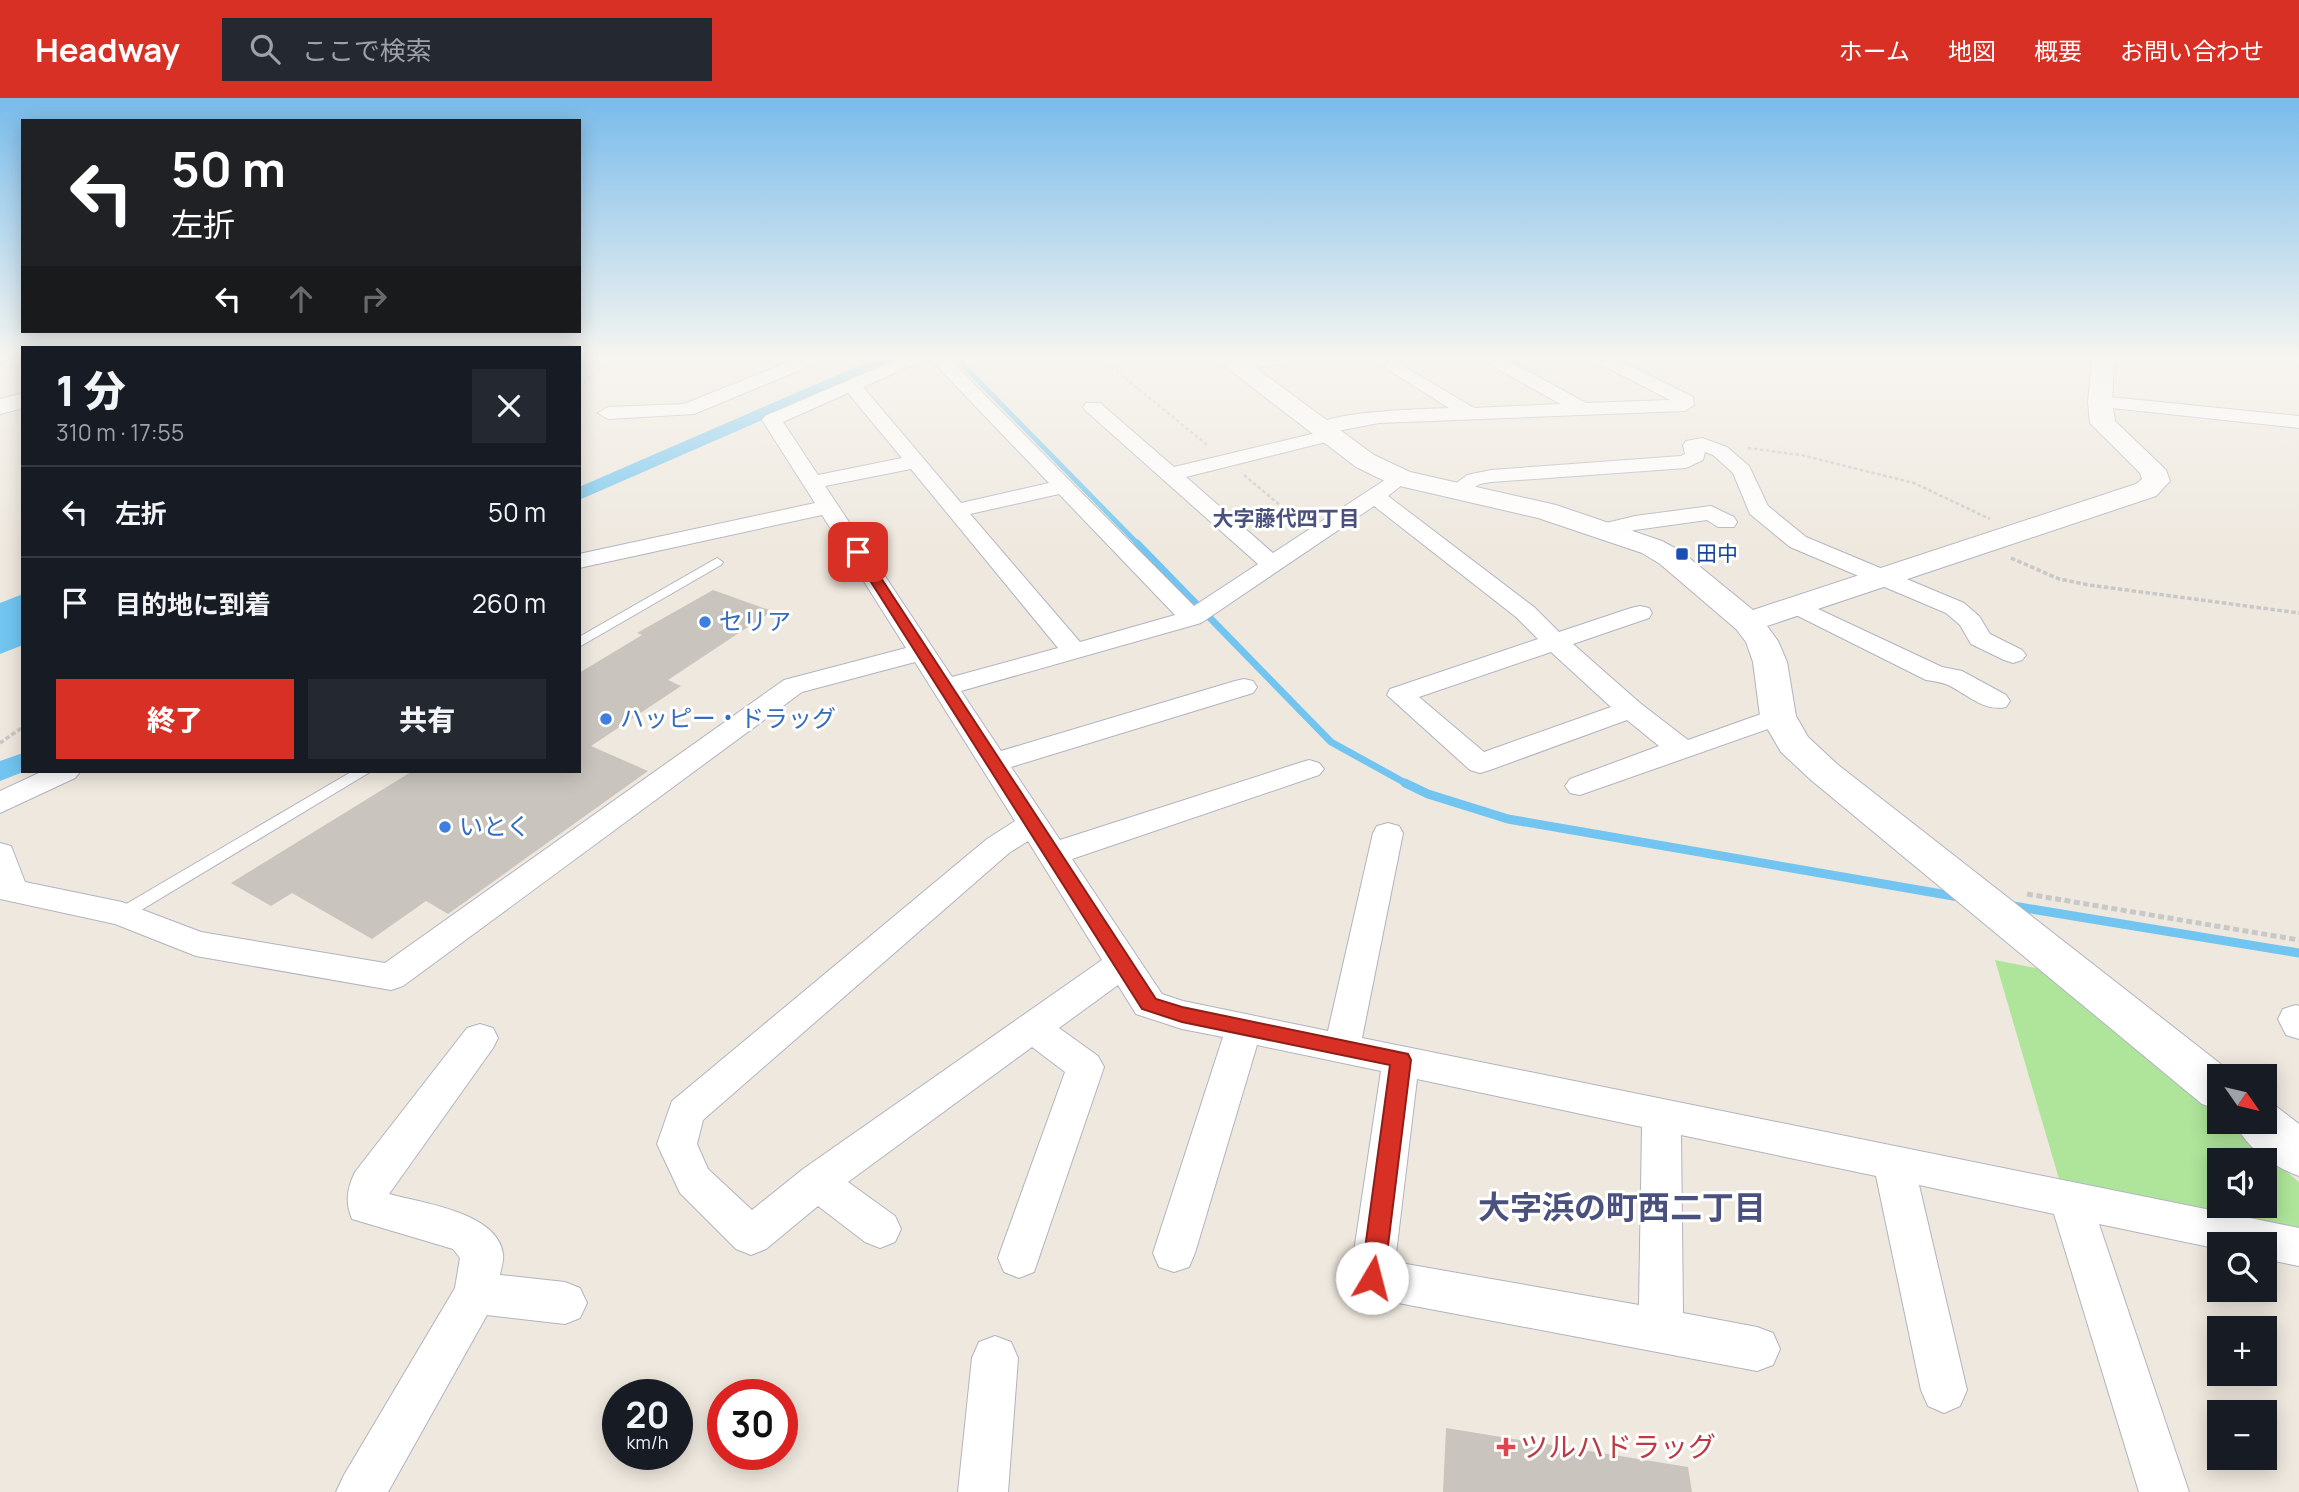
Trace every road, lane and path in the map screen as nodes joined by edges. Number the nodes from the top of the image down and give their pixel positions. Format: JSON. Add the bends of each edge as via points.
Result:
{"nodes":[{"id":1,"x":775,"y":424,"type":"edge"},
{"id":2,"x":884,"y":424,"type":"edge"},
{"id":3,"x":1004,"y":424,"type":"edge"},
{"id":4,"x":1112,"y":424,"type":"edge"},
{"id":5,"x":1318,"y":424,"type":"edge"},
{"id":6,"x":1352,"y":424,"type":"edge"},
{"id":7,"x":2104,"y":424,"type":"edge"},
{"id":8,"x":1327,"y":431,"type":"junction"},
{"id":9,"x":1702,"y":444,"type":"junction"},
{"id":10,"x":915,"y":462,"type":"junction"},
{"id":11,"x":1169,"y":475,"type":"junction"},
{"id":12,"x":1401,"y":478,"type":"junction"},
{"id":13,"x":812,"y":482,"type":"junction"},
{"id":14,"x":1065,"y":486,"type":"junction"},
{"id":15,"x":1457,"y":491,"type":"junction"},
{"id":16,"x":1693,"y":494,"type":"dead end"},
{"id":17,"x":1374,"y":496,"type":"junction"},
{"id":18,"x":828,"y":507,"type":"junction"},
{"id":19,"x":957,"y":510,"type":"junction"},
{"id":20,"x":1606,"y":530,"type":"junction"},
{"id":21,"x":2015,"y":531,"type":"junction"},
{"id":22,"x":1978,"y":544,"type":"junction"},
{"id":23,"x":581,"y":561,"type":"edge"},
{"id":24,"x":717,"y":562,"type":"dead end"},
{"id":25,"x":1272,"y":564,"type":"junction"},
{"id":26,"x":1878,"y":577,"type":"junction"},
{"id":27,"x":1799,"y":607,"type":"junction"},
{"id":28,"x":1200,"y":613,"type":"junction"},
{"id":29,"x":1640,"y":613,"type":"dead end"},
{"id":30,"x":2299,"y":613,"type":"edge"},
{"id":31,"x":1748,"y":622,"type":"junction"},
{"id":32,"x":581,"y":642,"type":"edge"},
{"id":33,"x":1557,"y":644,"type":"junction"},
{"id":34,"x":1073,"y":650,"type":"junction"},
{"id":35,"x":911,"y":655,"type":"dead end"},
{"id":36,"x":2013,"y":655,"type":"dead end"},
{"id":37,"x":946,"y":687,"type":"junction"},
{"id":38,"x":1244,"y":687,"type":"dead end"},
{"id":39,"x":1996,"y":701,"type":"dead end"},
{"id":40,"x":1630,"y":709,"type":"junction"},
{"id":41,"x":1778,"y":716,"type":"junction"},
{"id":42,"x":21,"y":728,"type":"edge"},
{"id":43,"x":0,"y":743,"type":"edge"},
{"id":44,"x":1679,"y":748,"type":"junction"},
{"id":45,"x":994,"y":763,"type":"junction"},
{"id":46,"x":1309,"y":769,"type":"dead end"},
{"id":47,"x":63,"y":773,"type":"edge"},
{"id":48,"x":360,"y":773,"type":"edge"},
{"id":49,"x":1580,"y":786,"type":"dead end"},
{"id":50,"x":0,"y":803,"type":"edge"},
{"id":51,"x":1032,"y":824,"type":"junction"},
{"id":52,"x":1388,"y":833,"type":"dead end"},
{"id":53,"x":0,"y":854,"type":"edge"},
{"id":54,"x":1052,"y":854,"type":"junction"},
{"id":55,"x":1985,"y":900,"type":"junction"},
{"id":56,"x":121,"y":914,"type":"junction"},
{"id":57,"x":2299,"y":940,"type":"edge"},
{"id":58,"x":1123,"y":963,"type":"junction"},
{"id":59,"x":1032,"y":1027,"type":"junction"},
{"id":60,"x":1244,"y":1027,"type":"junction"},
{"id":61,"x":480,"y":1038,"type":"dead end"},
{"id":62,"x":1342,"y":1048,"type":"junction"},
{"id":63,"x":1401,"y":1060,"type":"junction"},
{"id":64,"x":2207,"y":1080,"type":"edge"},
{"id":65,"x":1661,"y":1114,"type":"junction"},
{"id":66,"x":2274,"y":1134,"type":"edge"},
{"id":67,"x":2299,"y":1154,"type":"edge"},
{"id":68,"x":1893,"y":1162,"type":"junction"},
{"id":69,"x":817,"y":1182,"type":"junction"},
{"id":70,"x":2070,"y":1199,"type":"junction"},
{"id":71,"x":880,"y":1229,"type":"dead end"},
{"id":72,"x":2299,"y":1247,"type":"edge"},
{"id":73,"x":1174,"y":1253,"type":"dead end"},
{"id":74,"x":1019,"y":1258,"type":"dead end"},
{"id":75,"x":476,"y":1293,"type":"junction"},
{"id":76,"x":565,"y":1303,"type":"dead end"},
{"id":77,"x":1661,"y":1330,"type":"junction"},
{"id":78,"x":1757,"y":1349,"type":"dead end"},
{"id":79,"x":995,"y":1358,"type":"dead end"},
{"id":80,"x":1944,"y":1390,"type":"dead end"},
{"id":81,"x":360,"y":1492,"type":"edge"},
{"id":82,"x":983,"y":1492,"type":"edge"},
{"id":83,"x":2164,"y":1492,"type":"edge"}],
"edges":[{"from":1,"to":13,"type":"street"},
{"from":2,"to":10,"type":"street"},
{"from":3,"to":14,"type":"street"},
{"from":4,"to":11,"type":"street"},
{"from":5,"to":8,"type":"street"},
{"from":6,"to":8,"type":"street"},
{"from":7,"to":21,"type":"street","via":[[2153,470],[2156,481],[2146,490]]},
{"from":8,"to":11,"type":"street"},
{"from":8,"to":12,"type":"street","via":[[1365,461]]},
{"from":9,"to":15,"type":"street","via":[[1693,445],[1696,456],[1686,462],[1474,478]]},
{"from":9,"to":21,"type":"path","via":[[1789,454],[1869,470],[1914,483]]},
{"from":9,"to":26,"type":"street","via":[[1720,451],[1742,470],[1758,509],[1798,542]]},
{"from":10,"to":13,"type":"street"},
{"from":10,"to":19,"type":"street"},
{"from":11,"to":25,"type":"street"},
{"from":12,"to":15,"type":"street"},
{"from":12,"to":17,"type":"street"},
{"from":13,"to":18,"type":"street"},
{"from":14,"to":19,"type":"street"},
{"from":14,"to":28,"type":"street"},
{"from":15,"to":20,"type":"street"},
{"from":16,"to":20,"type":"street","via":[[1719,518],[1636,523]]},
{"from":17,"to":25,"type":"street"},
{"from":17,"to":33,"type":"street","via":[[1525,611]]},
{"from":18,"to":23,"type":"street"},
{"from":18,"to":37,"type":"street"},
{"from":19,"to":34,"type":"street"},
{"from":20,"to":31,"type":"street","via":[[1671,558]]},
{"from":21,"to":22,"type":"street"},
{"from":22,"to":26,"type":"street"},
{"from":22,"to":30,"type":"path","via":[[2059,579]]},
{"from":24,"to":32,"type":"lane"},
{"from":25,"to":28,"type":"street"},
{"from":26,"to":27,"type":"street"},
{"from":26,"to":36,"type":"street","via":[[1955,608],[1970,621],[1980,639]]},
{"from":27,"to":31,"type":"street"},
{"from":27,"to":39,"type":"street"},
{"from":28,"to":34,"type":"street"},
{"from":29,"to":33,"type":"street"},
{"from":31,"to":41,"type":"street","via":[[1770,662]]},
{"from":33,"to":40,"type":"street"},
{"from":33,"to":40,"type":"street","via":[[1400,695],[1480,764]]},
{"from":34,"to":37,"type":"street"},
{"from":35,"to":56,"type":"street","via":[[793,686],[391,977],[196,944]]},
{"from":37,"to":45,"type":"street"},
{"from":38,"to":45,"type":"street"},
{"from":40,"to":44,"type":"street"},
{"from":41,"to":44,"type":"street","via":[[1684,751]]},
{"from":41,"to":55,"type":"street","via":[[1794,744],[1824,772]]},
{"from":42,"to":43,"type":"path"},
{"from":44,"to":49,"type":"street"},
{"from":45,"to":51,"type":"street"},
{"from":46,"to":54,"type":"street"},
{"from":47,"to":50,"type":"street"},
{"from":48,"to":56,"type":"lane"},
{"from":51,"to":54,"type":"street"},
{"from":51,"to":69,"type":"street","via":[[998,846],[686,1112],[677,1144],[694,1181],[751,1236]]},
{"from":52,"to":62,"type":"street"},
{"from":53,"to":56,"type":"street","via":[[11,891]]},
{"from":54,"to":58,"type":"street"},
{"from":55,"to":57,"type":"path","via":[[1992,888]]},
{"from":55,"to":64,"type":"street"},
{"from":58,"to":59,"type":"street"},
{"from":58,"to":60,"type":"street","via":[[1149,1004]]},
{"from":59,"to":69,"type":"street"},
{"from":59,"to":74,"type":"street","via":[[1085,1068]]},
{"from":60,"to":62,"type":"street"},
{"from":60,"to":73,"type":"street"},
{"from":61,"to":75,"type":"street","via":[[369,1185],[367,1206],[466,1234],[482,1253]]},
{"from":62,"to":63,"type":"street"},
{"from":63,"to":65,"type":"street"},
{"from":63,"to":77,"type":"street","via":[[1372,1278]]},
{"from":65,"to":68,"type":"street"},
{"from":65,"to":77,"type":"street"},
{"from":66,"to":67,"type":"street"},
{"from":68,"to":70,"type":"street"},
{"from":68,"to":80,"type":"street"},
{"from":69,"to":71,"type":"street"},
{"from":70,"to":72,"type":"street"},
{"from":70,"to":83,"type":"street"},
{"from":75,"to":76,"type":"street"},
{"from":75,"to":81,"type":"street"},
{"from":77,"to":78,"type":"street"},
{"from":79,"to":82,"type":"street"}]}
